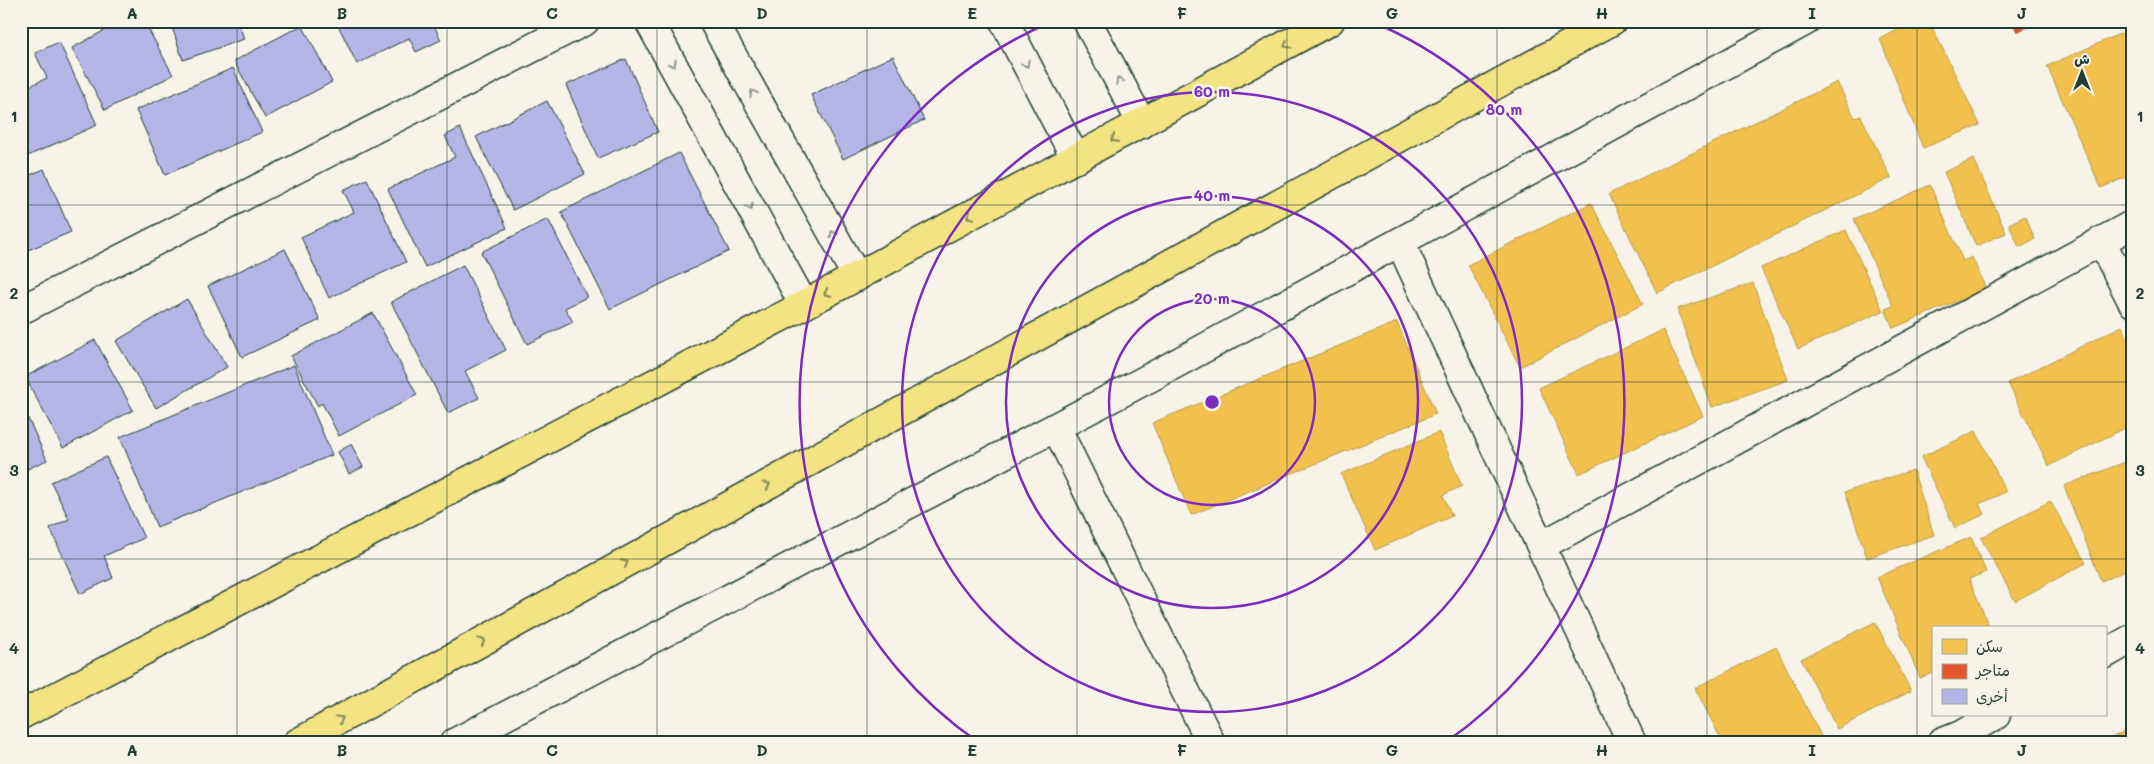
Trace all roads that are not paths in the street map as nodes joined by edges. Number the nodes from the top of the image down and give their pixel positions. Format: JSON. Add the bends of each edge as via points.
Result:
{"nodes":[{"id":1,"x":585,"y":21,"type":"edge"},
{"id":2,"x":649,"y":21,"type":"edge"},
{"id":3,"x":713,"y":21,"type":"edge"},
{"id":4,"x":1004,"y":21,"type":"edge"},
{"id":5,"x":1087,"y":21,"type":"edge"},
{"id":6,"x":1330,"y":21,"type":"edge"},
{"id":7,"x":1612,"y":21,"type":"edge"},
{"id":8,"x":1806,"y":21,"type":"edge"},
{"id":9,"x":1142,"y":124,"type":"junction"},
{"id":10,"x":1076,"y":159,"type":"junction"},
{"id":11,"x":2133,"y":224,"type":"edge"},
{"id":12,"x":2101,"y":241,"type":"junction"},
{"id":13,"x":1400,"y":242,"type":"junction"},
{"id":14,"x":857,"y":277,"type":"junction"},
{"id":15,"x":2133,"y":303,"type":"edge"},
{"id":16,"x":804,"y":305,"type":"junction"},
{"id":17,"x":21,"y":310,"type":"edge"},
{"id":18,"x":1056,"y":427,"type":"junction"},
{"id":19,"x":1541,"y":546,"type":"junction"},
{"id":20,"x":2133,"y":638,"type":"edge"},
{"id":21,"x":2106,"y":653,"type":"edge"},
{"id":22,"x":21,"y":715,"type":"edge"},
{"id":23,"x":1994,"y":716,"type":"edge"},
{"id":24,"x":1956,"y":740,"type":"edge"},
{"id":25,"x":297,"y":743,"type":"edge"},
{"id":26,"x":454,"y":743,"type":"edge"},
{"id":27,"x":1210,"y":743,"type":"edge"},
{"id":28,"x":1632,"y":743,"type":"edge"}],
"edges":[{"from":1,"to":17,"type":"street"},
{"from":2,"to":16,"type":"street","one_way":true},
{"from":14,"to":3,"type":"street","one_way":true},
{"from":4,"to":10,"type":"street","one_way":true},
{"from":9,"to":5,"type":"street","one_way":true},
{"from":6,"to":9,"type":"main road","one_way":true},
{"from":25,"to":7,"type":"main road","one_way":true},
{"from":8,"to":13,"type":"street"},
{"from":9,"to":10,"type":"main road","one_way":true},
{"from":10,"to":14,"type":"main road","one_way":true},
{"from":11,"to":12,"type":"street"},
{"from":12,"to":15,"type":"street"},
{"from":12,"to":19,"type":"street"},
{"from":13,"to":18,"type":"street"},
{"from":13,"to":19,"type":"street"},
{"from":14,"to":16,"type":"main road","one_way":true},
{"from":16,"to":22,"type":"main road"},
{"from":18,"to":26,"type":"street"},
{"from":18,"to":27,"type":"street"},
{"from":19,"to":28,"type":"street"},
{"from":20,"to":21,"type":"street"},
{"from":23,"to":24,"type":"street"}]}
